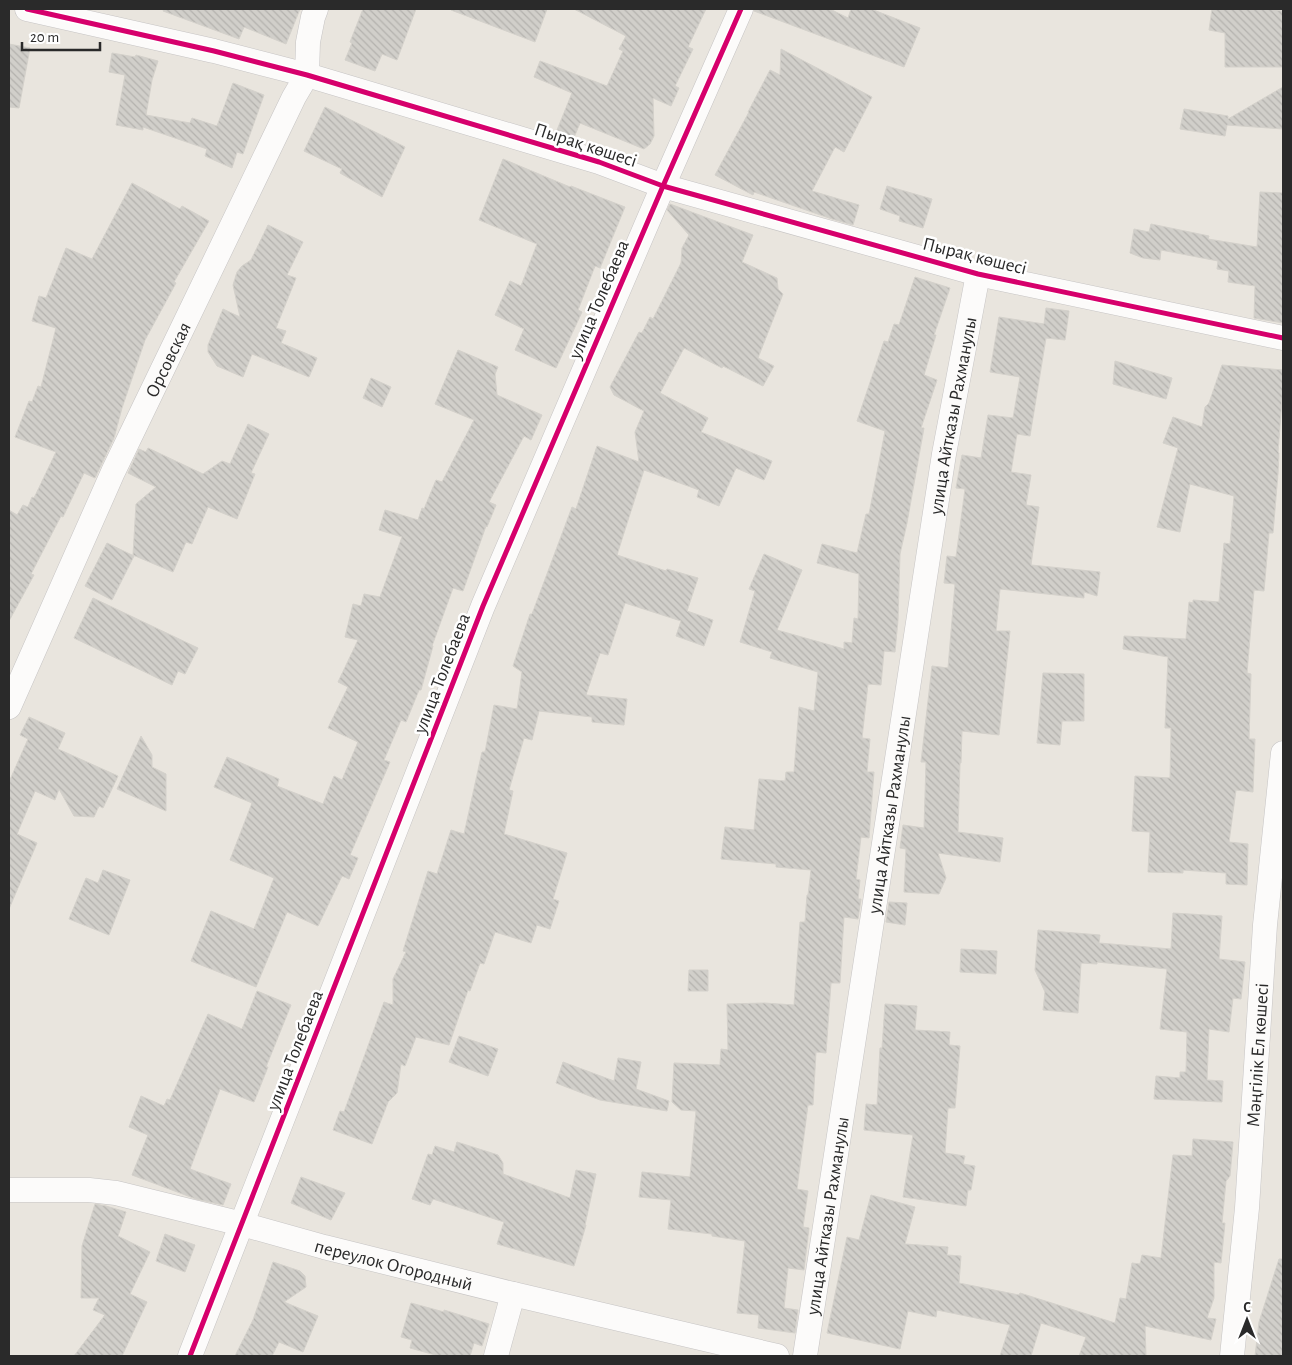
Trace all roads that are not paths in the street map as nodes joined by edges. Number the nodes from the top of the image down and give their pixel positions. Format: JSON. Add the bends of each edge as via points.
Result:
{"nodes":[{"id":1,"x":27,"y":9,"type":"edge"},
{"id":2,"x":316,"y":9,"type":"edge"},
{"id":3,"x":741,"y":9,"type":"edge"},
{"id":4,"x":307,"y":75,"type":"junction"},
{"id":5,"x":663,"y":186,"type":"junction"},
{"id":6,"x":978,"y":274,"type":"junction"},
{"id":7,"x":1283,"y":338,"type":"edge"},
{"id":8,"x":9,"y":707,"type":"edge"},
{"id":9,"x":1283,"y":753,"type":"edge"},
{"id":10,"x":9,"y":1190,"type":"edge"},
{"id":11,"x":242,"y":1224,"type":"junction"},
{"id":12,"x":512,"y":1294,"type":"junction"},
{"id":13,"x":190,"y":1356,"type":"edge"},
{"id":14,"x":496,"y":1356,"type":"edge"},
{"id":15,"x":777,"y":1356,"type":"edge"},
{"id":16,"x":805,"y":1356,"type":"edge"},
{"id":17,"x":1232,"y":1356,"type":"edge"}],
"edges":[{"from":1,"to":4,"type":"street","name":"Пырақ көшесі"},
{"from":2,"to":4,"type":"street","name":"Орсовская","via":[[308,42]]},
{"from":3,"to":5,"type":"street","name":"улица Толебаева"},
{"from":4,"to":5,"type":"street","name":"Пырақ көшесі","via":[[599,162]]},
{"from":4,"to":8,"type":"street","name":"Орсовская","via":[[113,472]]},
{"from":5,"to":6,"type":"street","name":"Пырақ көшесі"},
{"from":5,"to":11,"type":"street","name":"улица Толебаева","via":[[483,606]]},
{"from":6,"to":7,"type":"street","name":"Пырақ көшесі"},
{"from":6,"to":16,"type":"street","name":"улица Айтказы Рахманулы","via":[[944,454]]},
{"from":9,"to":17,"type":"street","name":"Мәңгілік Ел көшесі","via":[[1266,925],[1248,1208]]},
{"from":10,"to":11,"type":"street","name":"переулок Огородный","via":[[116,1193]]},
{"from":11,"to":12,"type":"street","name":"переулок Огородный"},
{"from":11,"to":13,"type":"street","name":"улица Толебаева"},
{"from":12,"to":14,"type":"street"},
{"from":12,"to":15,"type":"street","name":"переулок Огородный"}]}
